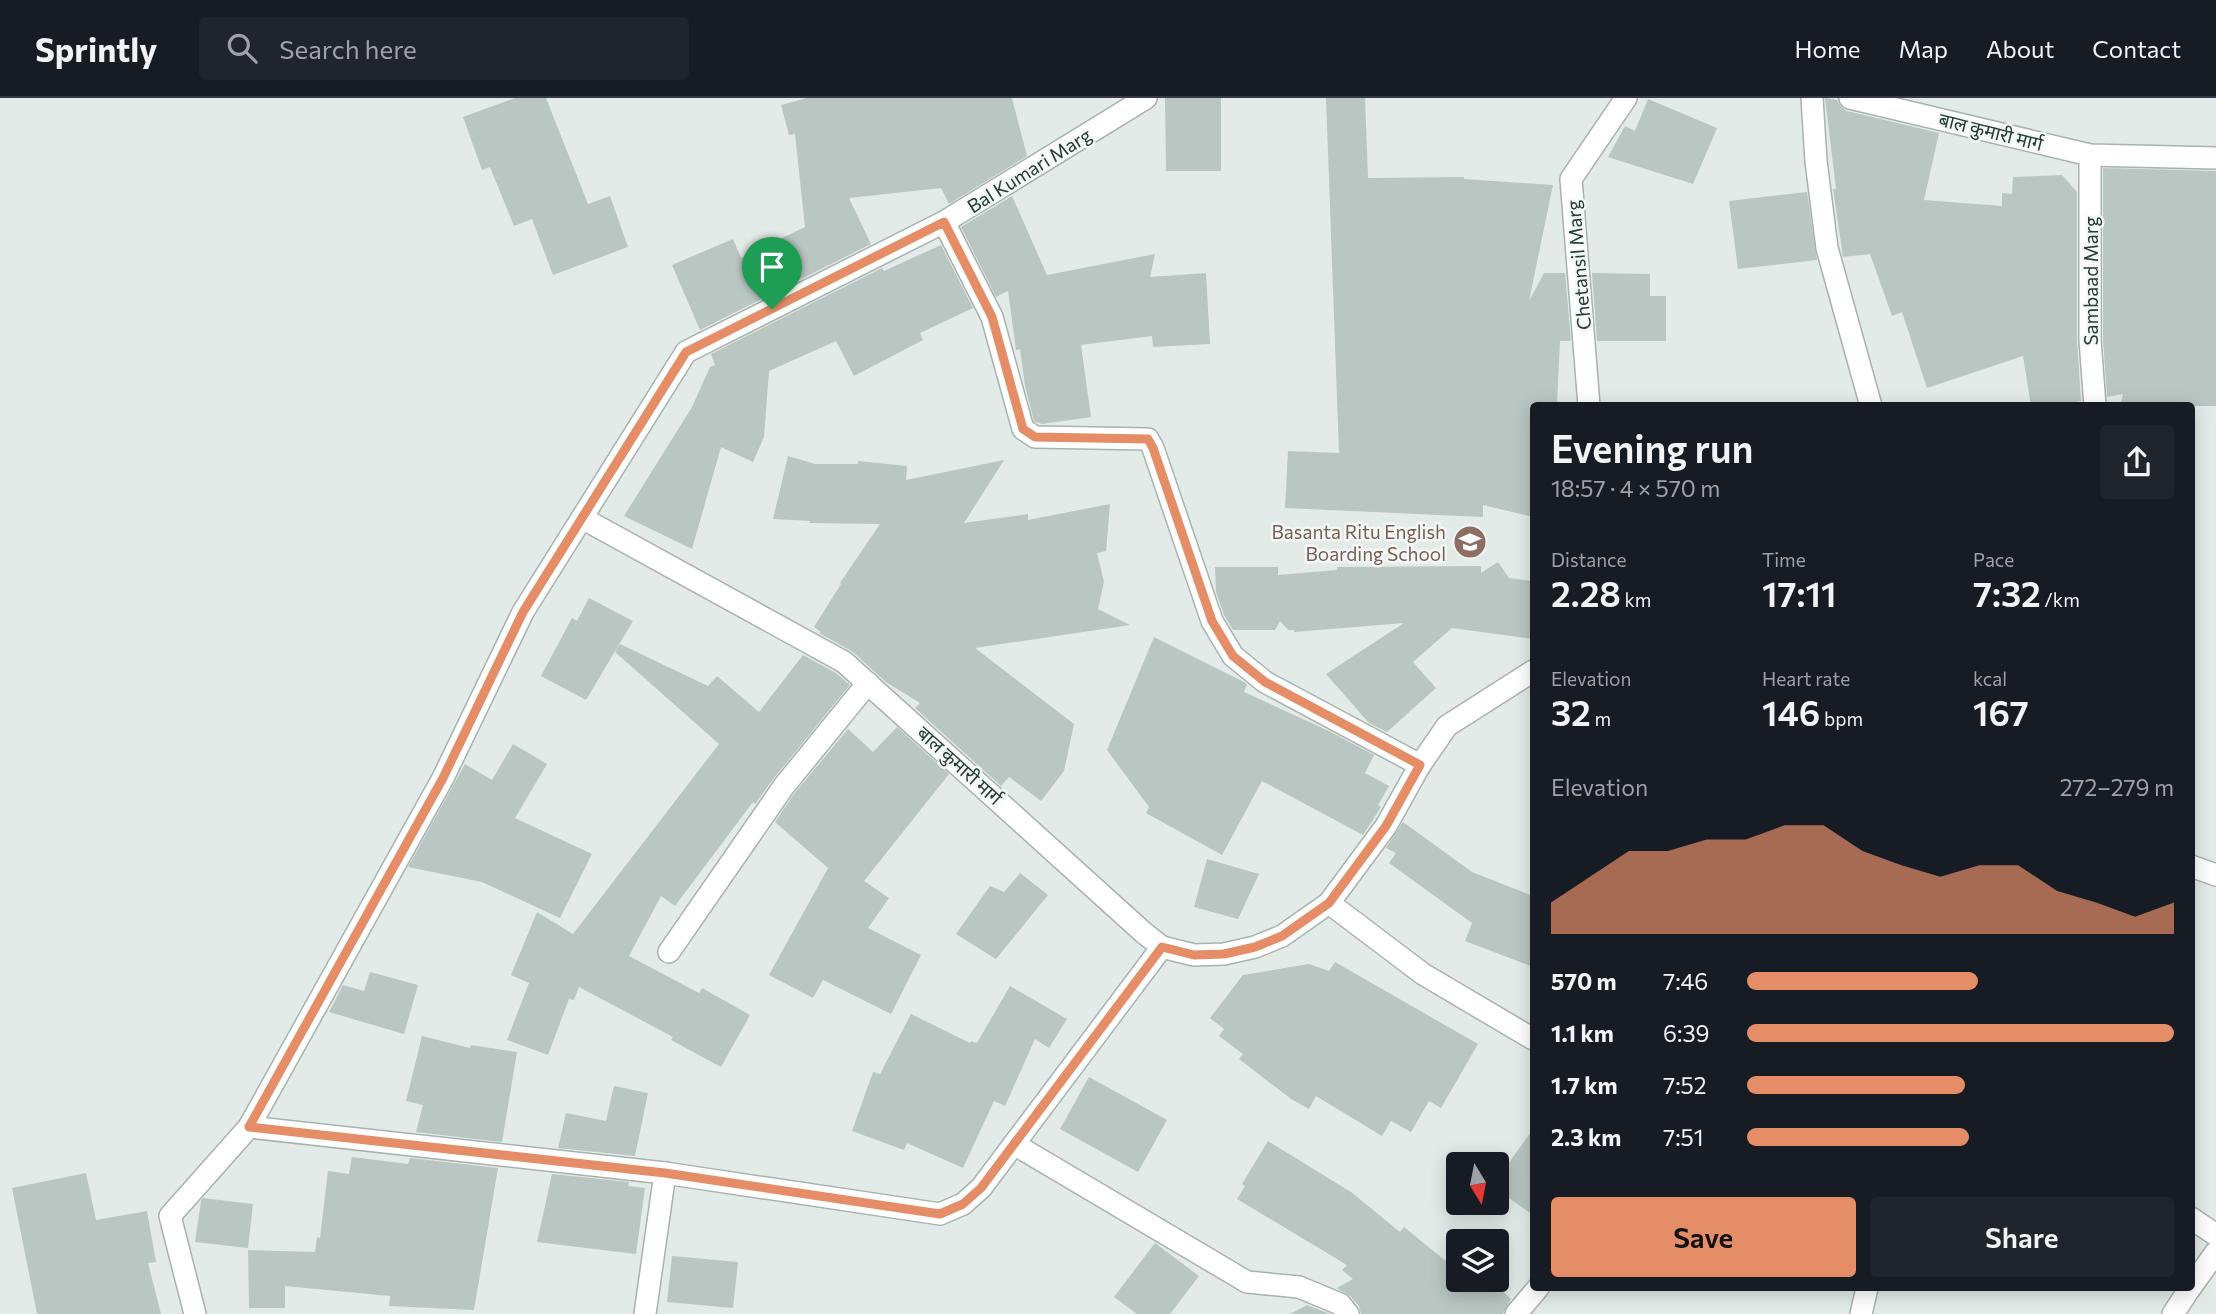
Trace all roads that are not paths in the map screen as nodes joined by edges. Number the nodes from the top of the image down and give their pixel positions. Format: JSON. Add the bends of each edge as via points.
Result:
{"nodes":[{"id":1,"x":1146,"y":98,"type":"edge"},
{"id":2,"x":1626,"y":98,"type":"edge"},
{"id":3,"x":1812,"y":98,"type":"edge"},
{"id":4,"x":1850,"y":98,"type":"edge"},
{"id":5,"x":2090,"y":155,"type":"junction"},
{"id":6,"x":2216,"y":158,"type":"edge"},
{"id":7,"x":944,"y":222,"type":"junction"},
{"id":8,"x":1589,"y":402,"type":"edge"},
{"id":9,"x":1870,"y":402,"type":"edge"},
{"id":10,"x":2095,"y":402,"type":"edge"},
{"id":11,"x":582,"y":518,"type":"junction"},
{"id":12,"x":1530,"y":673,"type":"edge"},
{"id":13,"x":868,"y":683,"type":"junction"},
{"id":14,"x":1420,"y":765,"type":"junction"},
{"id":15,"x":2195,"y":867,"type":"edge"},
{"id":16,"x":2216,"y":875,"type":"edge"},
{"id":17,"x":1329,"y":903,"type":"junction"},
{"id":18,"x":1162,"y":947,"type":"junction"},
{"id":19,"x":668,"y":952,"type":"dead end"},
{"id":20,"x":1530,"y":1037,"type":"edge"},
{"id":21,"x":249,"y":1127,"type":"junction"},
{"id":22,"x":1014,"y":1144,"type":"junction"},
{"id":23,"x":665,"y":1173,"type":"junction"},
{"id":24,"x":2195,"y":1221,"type":"edge"},
{"id":25,"x":2216,"y":1235,"type":"edge"},
{"id":26,"x":2216,"y":1252,"type":"edge"},
{"id":27,"x":2195,"y":1281,"type":"edge"},
{"id":28,"x":1535,"y":1291,"type":"edge"},
{"id":29,"x":1866,"y":1291,"type":"edge"},
{"id":30,"x":2188,"y":1291,"type":"edge"},
{"id":31,"x":195,"y":1314,"type":"edge"},
{"id":32,"x":645,"y":1314,"type":"edge"},
{"id":33,"x":1348,"y":1314,"type":"edge"},
{"id":34,"x":1516,"y":1314,"type":"edge"},
{"id":35,"x":1861,"y":1314,"type":"edge"},
{"id":36,"x":2173,"y":1314,"type":"edge"}],
"edges":[{"from":1,"to":7,"type":"street","name":"Bal Kumari Marg"},
{"from":2,"to":8,"type":"street","name":"Chetansil Marg","via":[[1571,179]]},
{"from":3,"to":9,"type":"street","via":[[1827,248]]},
{"from":4,"to":5,"type":"street","name":"बाल कुमारी मार्ग"},
{"from":5,"to":6,"type":"street","name":"बाल कुमारी मार्ग"},
{"from":5,"to":10,"type":"street","name":"Sambaad Marg","via":[[2090,340]]},
{"from":7,"to":11,"type":"street","name":"Bal Kumari Marg","via":[[686,352]]},
{"from":7,"to":14,"type":"street","via":[[992,317],[1023,429],[1035,437],[1148,439],[1212,621],[1233,656],[1265,682]]},
{"from":11,"to":13,"type":"street","name":"बाल कुमारी मार्ग","via":[[844,662]]},
{"from":11,"to":21,"type":"street","name":"Bal Kumari Marg","via":[[523,612],[443,778]]},
{"from":12,"to":14,"type":"street","via":[[1447,726]]},
{"from":13,"to":18,"type":"street","name":"बाल कुमारी मार्ग"},
{"from":13,"to":19,"type":"street","via":[[784,786]]},
{"from":14,"to":17,"type":"street","via":[[1386,826]]},
{"from":15,"to":16,"type":"street"},
{"from":17,"to":18,"type":"street","name":"बाल कुमारी मार्ग","via":[[1282,936],[1255,947],[1194,955]]},
{"from":17,"to":20,"type":"street","via":[[1423,974]]},
{"from":18,"to":22,"type":"street"},
{"from":21,"to":23,"type":"street"},
{"from":21,"to":31,"type":"street","name":"Bal Kumari Marg","via":[[170,1216]]},
{"from":22,"to":23,"type":"street","via":[[981,1188],[963,1204],[940,1214]]},
{"from":22,"to":33,"type":"street","via":[[1247,1282],[1300,1287],[1340,1304]]},
{"from":23,"to":32,"type":"street"},
{"from":24,"to":25,"type":"street"},
{"from":26,"to":27,"type":"street"},
{"from":28,"to":34,"type":"street"},
{"from":29,"to":35,"type":"street"},
{"from":30,"to":36,"type":"street"}]}
